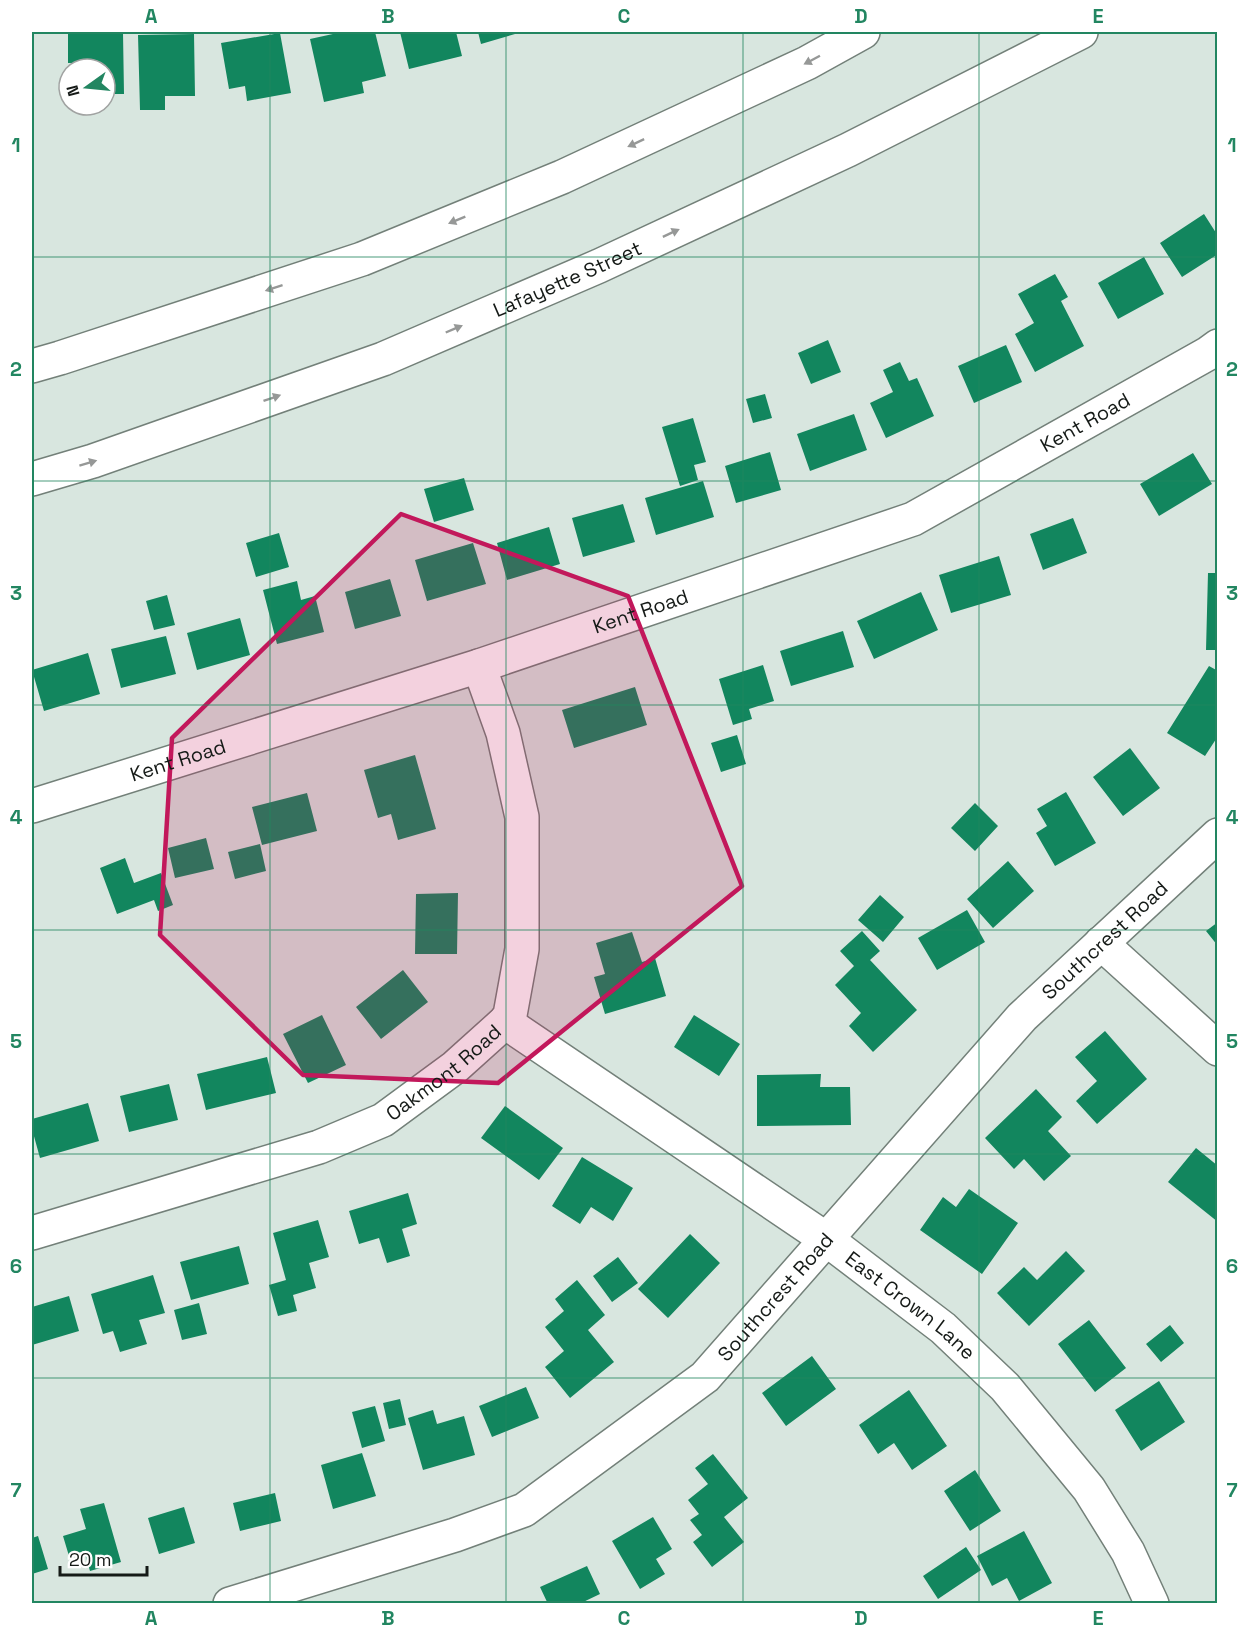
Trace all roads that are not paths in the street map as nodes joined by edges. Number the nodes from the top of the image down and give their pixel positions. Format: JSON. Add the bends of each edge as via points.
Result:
{"nodes":[{"id":1,"x":863,"y":32,"type":"edge"},
{"id":2,"x":1081,"y":32,"type":"edge"},
{"id":3,"x":1214,"y":354,"type":"edge"},
{"id":4,"x":32,"y":366,"type":"edge"},
{"id":5,"x":32,"y":479,"type":"edge"},
{"id":6,"x":479,"y":666,"type":"junction"},
{"id":7,"x":32,"y":806,"type":"edge"},
{"id":8,"x":1218,"y":835,"type":"edge"},
{"id":9,"x":1101,"y":943,"type":"junction"},
{"id":10,"x":505,"y":1022,"type":"junction"},
{"id":11,"x":1218,"y":1049,"type":"edge"},
{"id":12,"x":32,"y":1233,"type":"edge"},
{"id":13,"x":826,"y":1239,"type":"junction"},
{"id":14,"x":230,"y":1604,"type":"edge"},
{"id":15,"x":1152,"y":1604,"type":"edge"}],
"edges":[{"from":1,"to":4,"type":"main road","one_way":true,"via":[[807,63],[562,177],[372,255]]},
{"from":5,"to":2,"type":"main road","name":"Lafayette Street","one_way":true,"via":[[383,359],[599,266],[848,150]]},
{"from":3,"to":6,"type":"main road","name":"Kent Road","via":[[913,519]]},
{"from":6,"to":7,"type":"main road","name":"Kent Road"},
{"from":6,"to":10,"type":"main road","name":"Oakmont Road","via":[[503,733],[522,817],[522,949],[510,1015]]},
{"from":8,"to":9,"type":"main road","name":"Southcrest Road"},
{"from":9,"to":11,"type":"main road"},
{"from":9,"to":13,"type":"main road","name":"Southcrest Road","via":[[1023,1017]]},
{"from":10,"to":12,"type":"main road","name":"Oakmont Road","via":[[455,1067],[383,1120],[319,1148]]},
{"from":10,"to":13,"type":"main road","name":"East Crown Lane"},
{"from":13,"to":14,"type":"main road","name":"Southcrest Road","via":[[705,1377],[524,1510]]},
{"from":13,"to":15,"type":"main road","name":"East Crown Lane","via":[[943,1328],[1005,1387],[1089,1489],[1128,1552]]}]}
